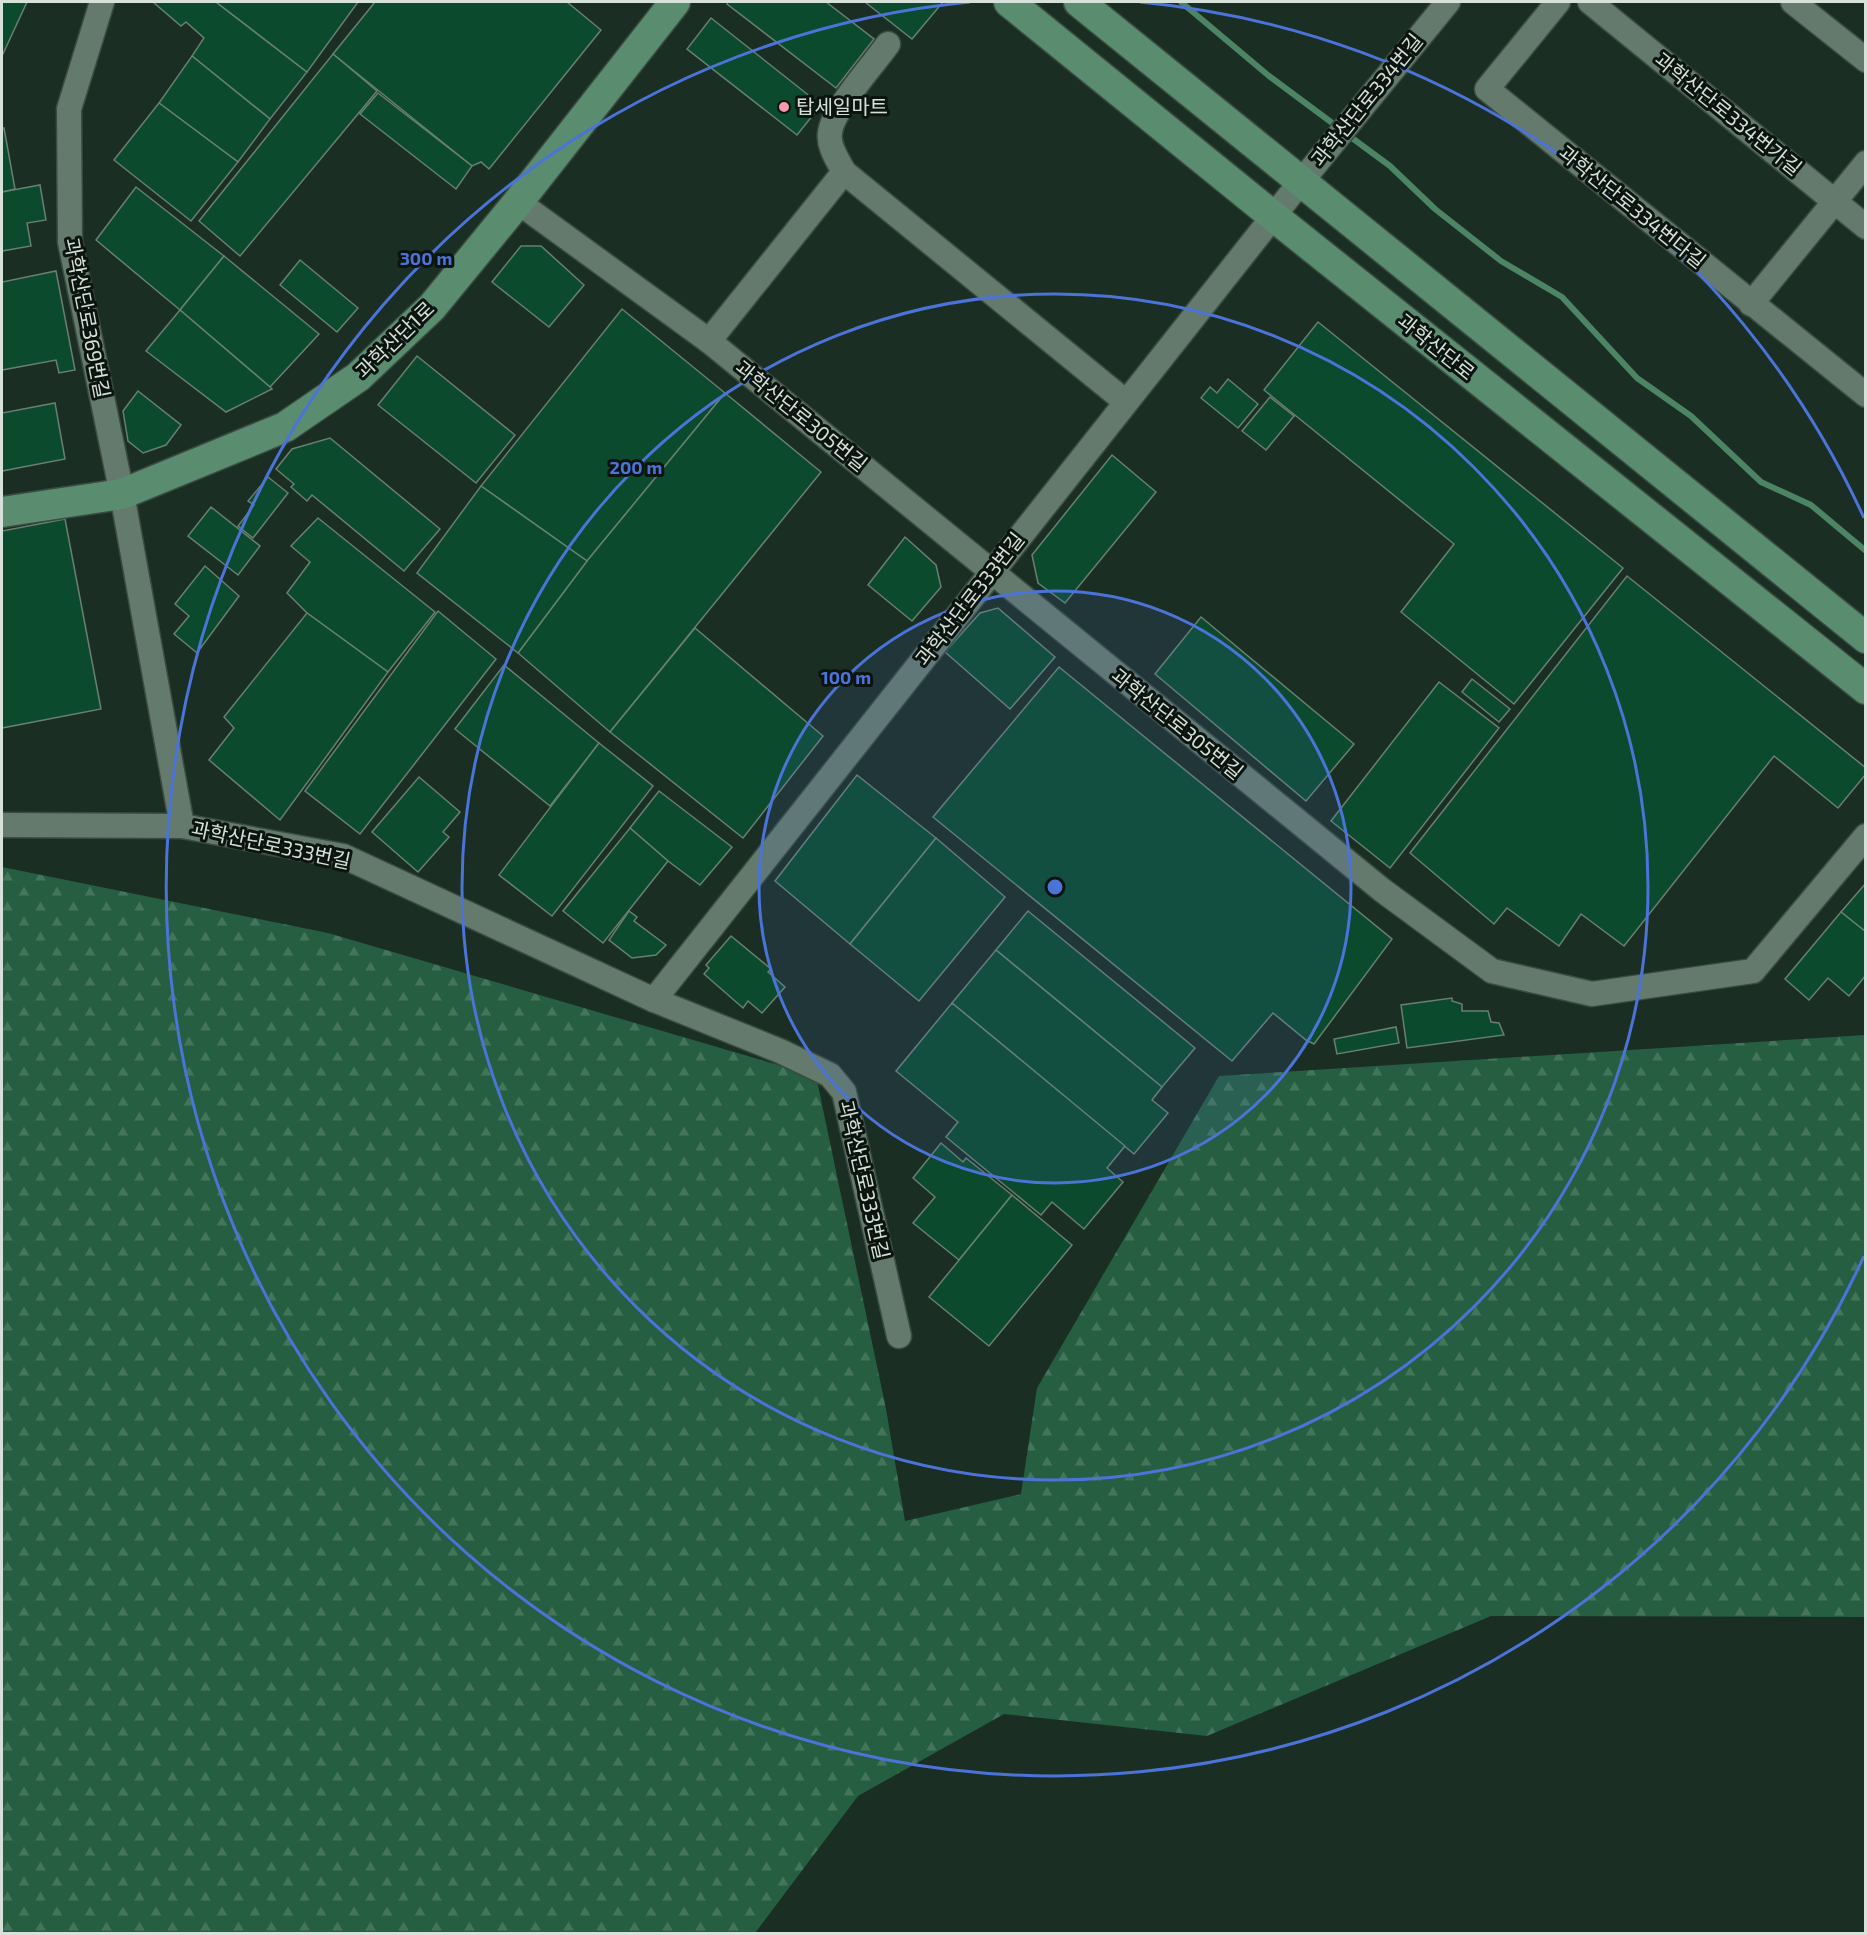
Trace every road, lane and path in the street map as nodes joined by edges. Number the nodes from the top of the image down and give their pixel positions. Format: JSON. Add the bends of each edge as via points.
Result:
{"nodes":[{"id":1,"x":102,"y":2,"type":"edge"},
{"id":2,"x":675,"y":2,"type":"edge"},
{"id":3,"x":1009,"y":2,"type":"edge"},
{"id":4,"x":1079,"y":2,"type":"edge"},
{"id":5,"x":1448,"y":2,"type":"edge"},
{"id":6,"x":1558,"y":2,"type":"edge"},
{"id":7,"x":1590,"y":2,"type":"edge"},
{"id":8,"x":1793,"y":2,"type":"edge"},
{"id":9,"x":888,"y":44,"type":"dead end"},
{"id":10,"x":1866,"y":60,"type":"edge"},
{"id":11,"x":1866,"y":163,"type":"edge"},
{"id":12,"x":844,"y":172,"type":"junction"},
{"id":13,"x":1287,"y":199,"type":"junction"},
{"id":14,"x":518,"y":202,"type":"junction"},
{"id":15,"x":1834,"y":202,"type":"junction"},
{"id":16,"x":1866,"y":227,"type":"edge"},
{"id":17,"x":1751,"y":304,"type":"junction"},
{"id":18,"x":710,"y":341,"type":"junction"},
{"id":19,"x":1866,"y":395,"type":"edge"},
{"id":20,"x":1126,"y":402,"type":"junction"},
{"id":21,"x":122,"y":494,"type":"junction"},
{"id":22,"x":2,"y":512,"type":"edge"},
{"id":23,"x":991,"y":572,"type":"junction"},
{"id":24,"x":1866,"y":638,"type":"edge"},
{"id":25,"x":1866,"y":689,"type":"edge"},
{"id":26,"x":2,"y":825,"type":"edge"},
{"id":27,"x":182,"y":825,"type":"junction"},
{"id":28,"x":1866,"y":836,"type":"edge"},
{"id":29,"x":654,"y":999,"type":"junction"},
{"id":30,"x":899,"y":1336,"type":"dead end"}],
"edges":[{"from":1,"to":21,"type":"street","name":"과학산단로369번길","via":[[69,109],[70,242]]},
{"from":2,"to":14,"type":"main road","name":"과학산단1로"},
{"from":3,"to":13,"type":"main road","name":"과학산단로"},
{"from":4,"to":13,"type":"main road","name":"과학산단로"},
{"from":5,"to":13,"type":"street","name":"과학산단로334번길"},
{"from":6,"to":17,"type":"street","name":"과학산단로334번다길","via":[[1487,89]]},
{"from":7,"to":15,"type":"street","name":"과학산단로334번가길"},
{"from":8,"to":10,"type":"street"},
{"from":9,"to":12,"type":"street","via":[[838,112],[830,132],[830,145]]},
{"from":11,"to":15,"type":"street"},
{"from":12,"to":18,"type":"street"},
{"from":12,"to":20,"type":"street"},
{"from":13,"to":20,"type":"street","name":"과학산단로333번길"},
{"from":13,"to":24,"type":"main road","name":"과학산단로"},
{"from":13,"to":25,"type":"main road","name":"과학산단로"},
{"from":14,"to":18,"type":"street","name":"과학산단로305번길"},
{"from":14,"to":21,"type":"main road","name":"과학산단1로","via":[[432,307],[358,377],[285,427]]},
{"from":15,"to":16,"type":"street","name":"과학산단로334번가길"},
{"from":15,"to":17,"type":"street"},
{"from":17,"to":19,"type":"street","name":"과학산단로334번다길"},
{"from":18,"to":23,"type":"street","name":"과학산단로305번길"},
{"from":20,"to":23,"type":"street","name":"과학산단로333번길"},
{"from":21,"to":22,"type":"main road","name":"과학산단1로"},
{"from":21,"to":27,"type":"street","name":"과학산단로369번길"},
{"from":23,"to":28,"type":"street","name":"과학산단로305번길","via":[[1382,890],[1492,971],[1592,993],[1753,971]]},
{"from":23,"to":29,"type":"street","name":"과학산단로333번길"},
{"from":26,"to":27,"type":"street","name":"과학산단로333번길"},
{"from":27,"to":29,"type":"street","name":"과학산단로333번길","via":[[343,856]]},
{"from":29,"to":30,"type":"street","name":"과학산단로333번길","via":[[830,1075],[844,1092]]}]}
